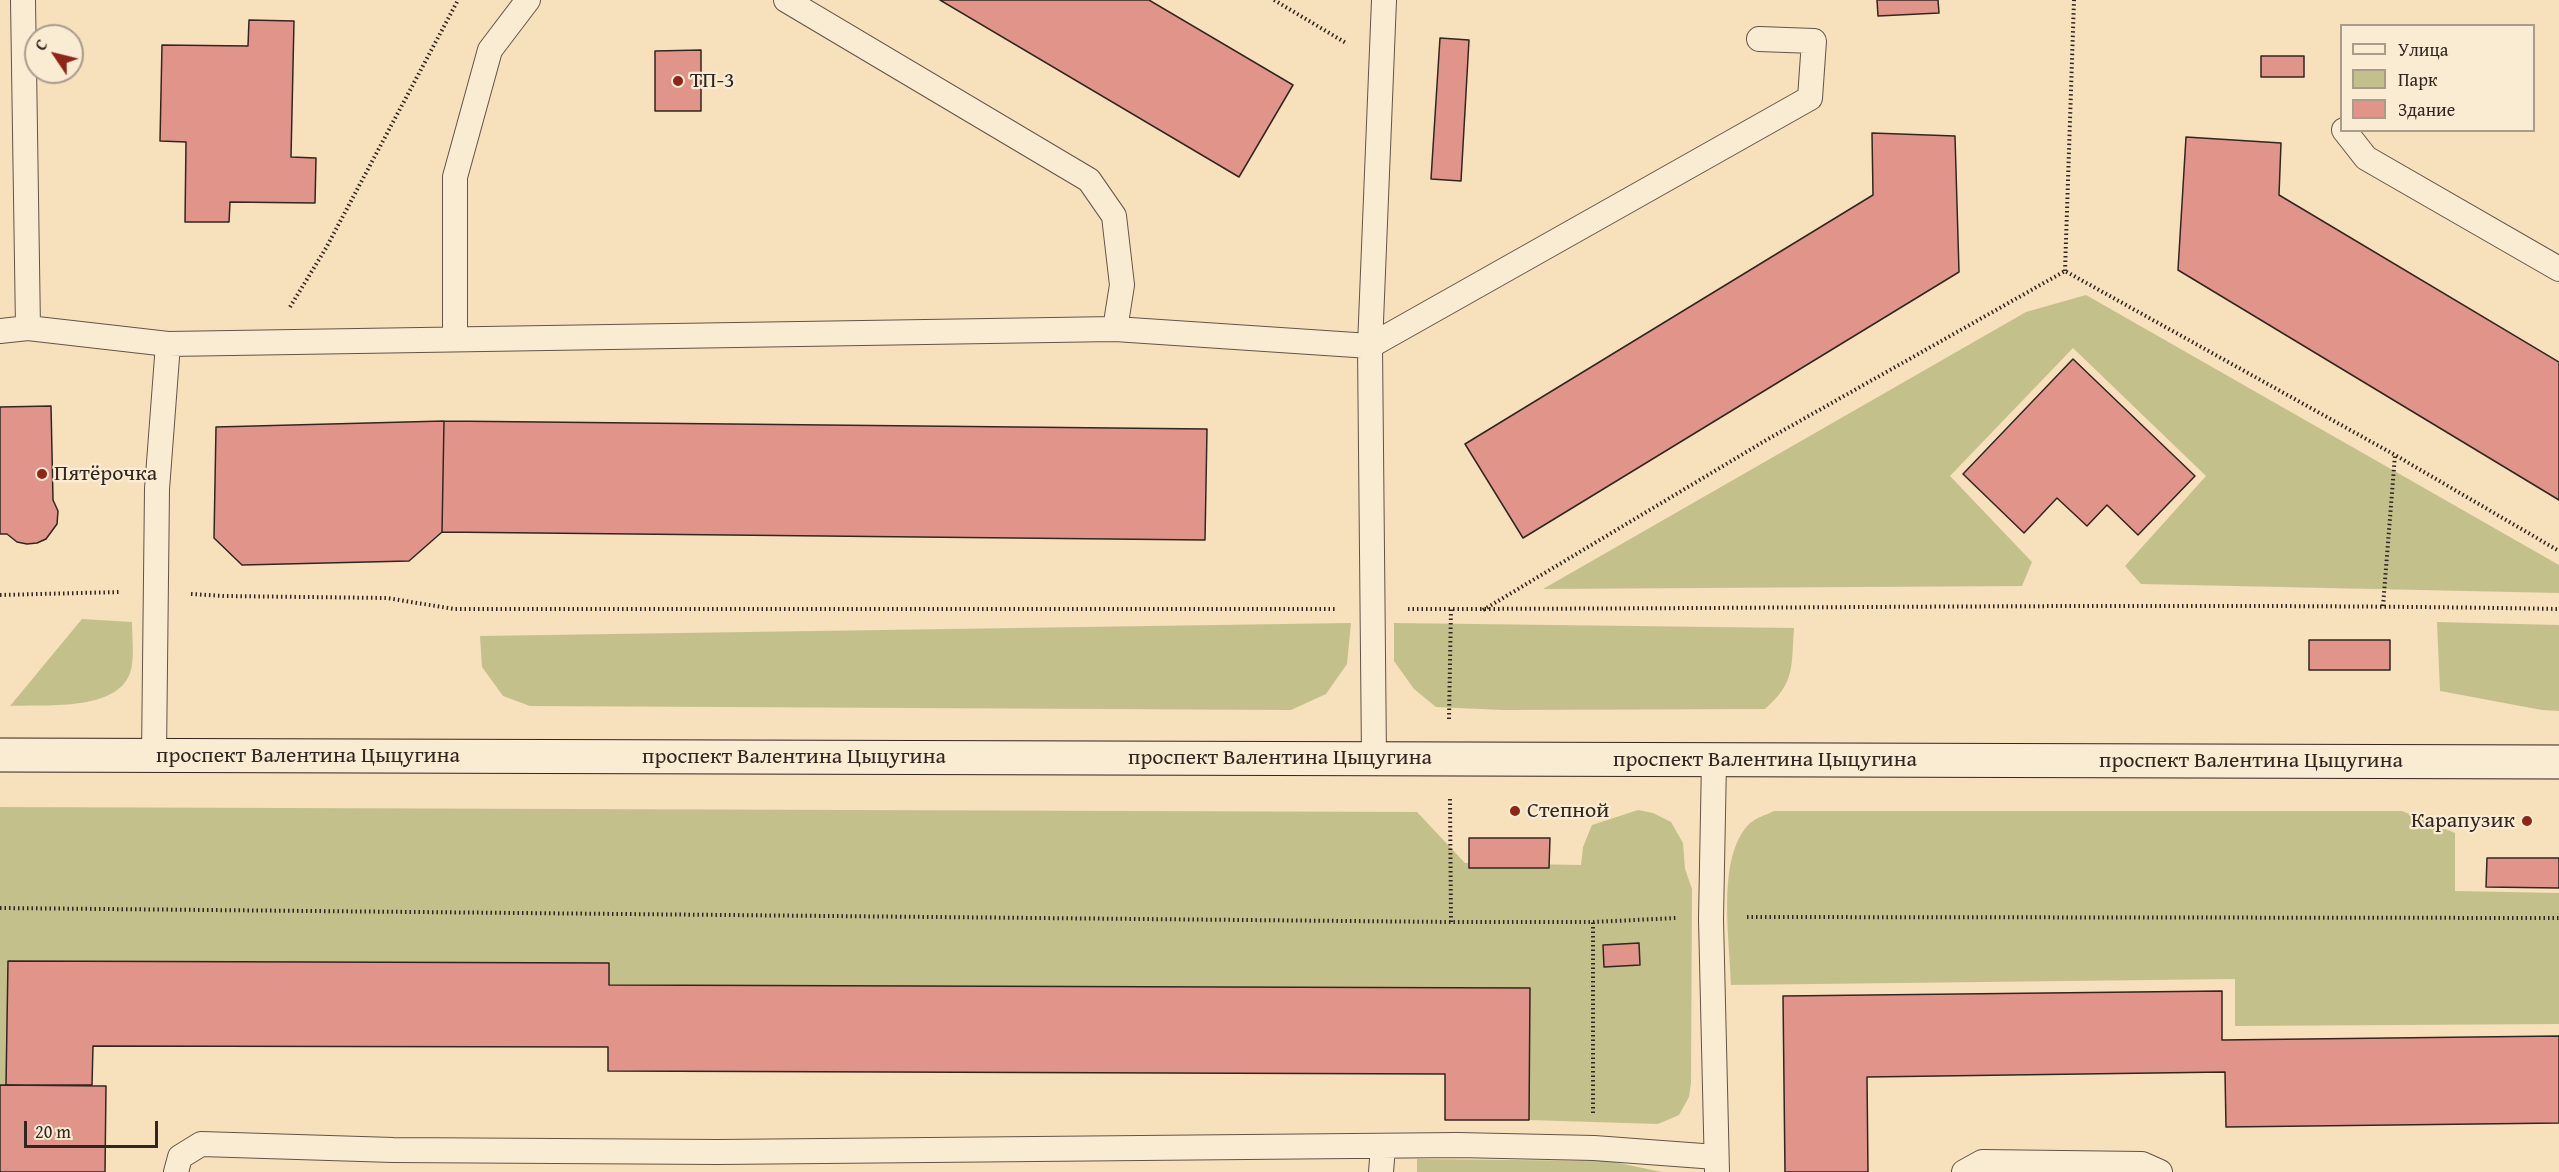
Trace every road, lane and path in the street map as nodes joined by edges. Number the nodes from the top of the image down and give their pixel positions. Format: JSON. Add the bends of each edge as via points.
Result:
{"nodes":[{"id":1,"x":23,"y":0,"type":"edge"},
{"id":2,"x":458,"y":0,"type":"edge"},
{"id":3,"x":528,"y":0,"type":"edge"},
{"id":4,"x":786,"y":0,"type":"edge"},
{"id":5,"x":1274,"y":0,"type":"edge"},
{"id":6,"x":1384,"y":0,"type":"edge"},
{"id":7,"x":2074,"y":0,"type":"edge"},
{"id":8,"x":1760,"y":39,"type":"dead end"},
{"id":9,"x":1382,"y":66,"type":"junction"},
{"id":10,"x":2345,"y":132,"type":"edge"},
{"id":11,"x":2559,"y":269,"type":"edge"},
{"id":12,"x":2065,"y":271,"type":"junction"},
{"id":13,"x":28,"y":328,"type":"junction"},
{"id":14,"x":1115,"y":329,"type":"junction"},
{"id":15,"x":0,"y":331,"type":"edge"},
{"id":16,"x":455,"y":339,"type":"junction"},
{"id":17,"x":270,"y":343,"type":"junction"},
{"id":18,"x":168,"y":344,"type":"junction"},
{"id":19,"x":1370,"y":346,"type":"junction"},
{"id":20,"x":2395,"y":455,"type":"junction"},
{"id":21,"x":2559,"y":551,"type":"edge"},
{"id":22,"x":156,"y":591,"type":"junction"},
{"id":23,"x":0,"y":595,"type":"edge"},
{"id":24,"x":2383,"y":606,"type":"junction"},
{"id":25,"x":1373,"y":609,"type":"junction"},
{"id":26,"x":2559,"y":609,"type":"edge"},
{"id":27,"x":1483,"y":610,"type":"junction"},
{"id":28,"x":0,"y":755,"type":"edge"},
{"id":29,"x":154,"y":755,"type":"junction"},
{"id":30,"x":1374,"y":758,"type":"junction"},
{"id":31,"x":1714,"y":761,"type":"junction"},
{"id":32,"x":2559,"y":762,"type":"edge"},
{"id":33,"x":0,"y":908,"type":"edge"},
{"id":34,"x":2559,"y":918,"type":"edge"},
{"id":35,"x":1711,"y":919,"type":"junction"},
{"id":36,"x":1593,"y":922,"type":"junction"},
{"id":37,"x":1383,"y":1147,"type":"junction"},
{"id":38,"x":1594,"y":1148,"type":"junction"},
{"id":39,"x":718,"y":1162,"type":"edge"},
{"id":40,"x":1717,"y":1164,"type":"edge"},
{"id":41,"x":176,"y":1172,"type":"edge"},
{"id":42,"x":1381,"y":1172,"type":"edge"},
{"id":43,"x":1964,"y":1172,"type":"edge"},
{"id":44,"x":2160,"y":1172,"type":"edge"}],
"edges":[{"from":1,"to":13,"type":"lane"},
{"from":2,"to":17,"type":"path","via":[[326,248]]},
{"from":3,"to":16,"type":"lane","via":[[490,50],[455,177]]},
{"from":4,"to":14,"type":"lane","via":[[1089,180],[1114,216],[1122,285]]},
{"from":5,"to":9,"type":"path"},
{"from":6,"to":9,"type":"lane"},
{"from":7,"to":12,"type":"path"},
{"from":8,"to":19,"type":"lane","via":[[1814,40],[1810,98]]},
{"from":9,"to":19,"type":"lane"},
{"from":10,"to":11,"type":"lane","via":[[2366,158]]},
{"from":12,"to":20,"type":"path"},
{"from":12,"to":27,"type":"path","via":[[1768,439]]},
{"from":13,"to":15,"type":"lane"},
{"from":13,"to":18,"type":"lane"},
{"from":14,"to":16,"type":"lane"},
{"from":14,"to":19,"type":"lane"},
{"from":16,"to":17,"type":"lane"},
{"from":17,"to":18,"type":"lane"},
{"from":18,"to":22,"type":"lane","via":[[157,489]]},
{"from":19,"to":25,"type":"lane"},
{"from":20,"to":21,"type":"path"},
{"from":20,"to":24,"type":"path"},
{"from":22,"to":23,"type":"path"},
{"from":22,"to":25,"type":"path","via":[[387,598],[454,609]]},
{"from":22,"to":29,"type":"lane"},
{"from":24,"to":26,"type":"path"},
{"from":24,"to":27,"type":"path"},
{"from":25,"to":27,"type":"path"},
{"from":25,"to":30,"type":"lane"},
{"from":28,"to":29,"type":"main road","name":"проспект Валентина Цыцугина"},
{"from":29,"to":30,"type":"main road","name":"проспект Валентина Цыцугина"},
{"from":30,"to":31,"type":"main road","name":"проспект Валентина Цыцугина"},
{"from":31,"to":32,"type":"main road","name":"проспект Валентина Цыцугина"},
{"from":31,"to":35,"type":"lane"},
{"from":33,"to":36,"type":"path"},
{"from":34,"to":35,"type":"path"},
{"from":35,"to":36,"type":"path"},
{"from":35,"to":40,"type":"lane"},
{"from":36,"to":38,"type":"path"},
{"from":37,"to":38,"type":"lane"},
{"from":37,"to":39,"type":"lane"},
{"from":37,"to":42,"type":"lane"},
{"from":38,"to":40,"type":"lane"},
{"from":39,"to":41,"type":"lane","via":[[201,1144],[180,1157]]},
{"from":43,"to":44,"type":"lane","via":[[1982,1162],[2142,1164]]}]}
